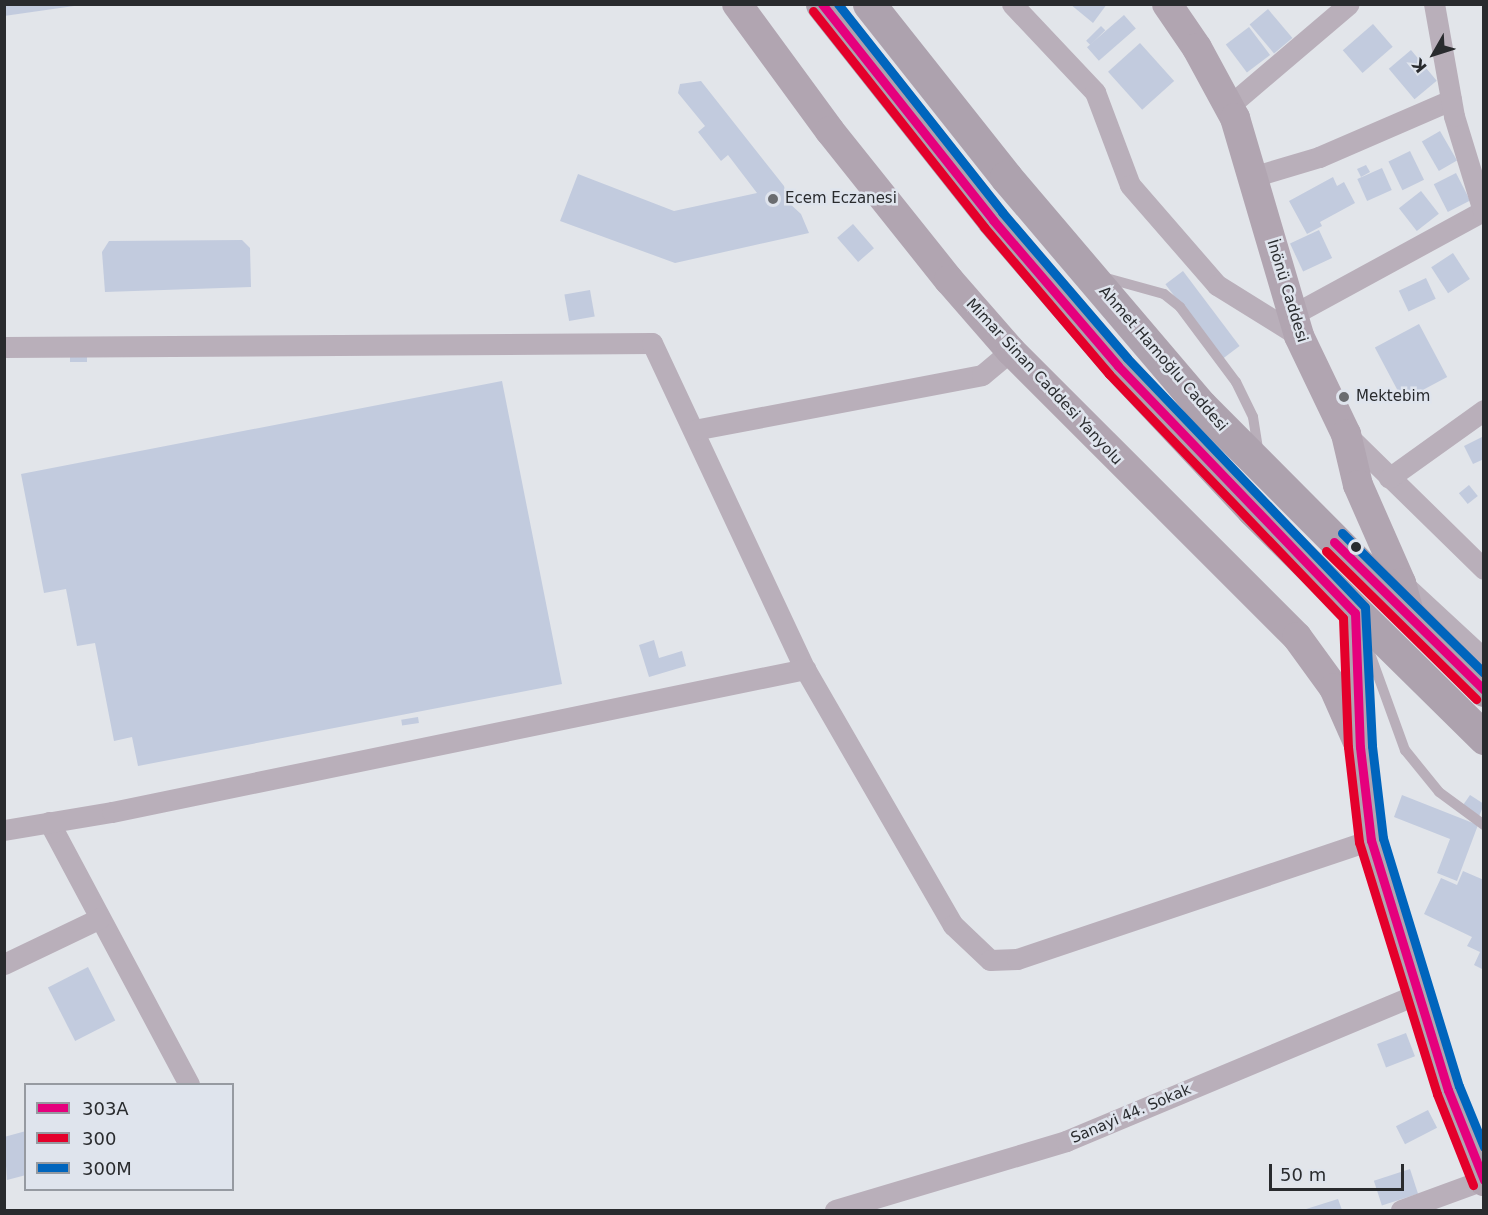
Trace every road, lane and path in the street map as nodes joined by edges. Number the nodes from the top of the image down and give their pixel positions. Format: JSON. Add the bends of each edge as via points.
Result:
{"nodes":[{"id":1,"x":737,"y":4,"type":"edge"},
{"id":2,"x":822,"y":4,"type":"edge"},
{"id":3,"x":869,"y":4,"type":"edge"},
{"id":4,"x":1012,"y":4,"type":"edge"},
{"id":5,"x":1167,"y":4,"type":"edge"},
{"id":6,"x":1349,"y":4,"type":"edge"},
{"id":7,"x":1434,"y":4,"type":"edge"},
{"id":8,"x":1451,"y":100,"type":"junction"},
{"id":9,"x":1229,"y":106,"type":"junction"},
{"id":10,"x":1252,"y":177,"type":"junction"},
{"id":11,"x":1090,"y":276,"type":"junction"},
{"id":12,"x":1296,"y":325,"type":"junction"},
{"id":13,"x":4,"y":347,"type":"edge"},
{"id":14,"x":1011,"y":351,"type":"junction"},
{"id":15,"x":1484,"y":410,"type":"edge"},
{"id":16,"x":694,"y":430,"type":"junction"},
{"id":17,"x":1346,"y":434,"type":"junction"},
{"id":18,"x":1262,"y":471,"type":"junction"},
{"id":19,"x":1389,"y":478,"type":"junction"},
{"id":20,"x":1479,"y":558,"type":"edge"},
{"id":21,"x":1401,"y":583,"type":"junction"},
{"id":22,"x":1355,"y":614,"type":"junction"},
{"id":23,"x":1410,"y":617,"type":"junction"},
{"id":24,"x":1484,"y":659,"type":"edge"},
{"id":25,"x":805,"y":669,"type":"junction"},
{"id":26,"x":1484,"y":690,"type":"edge"},
{"id":27,"x":1484,"y":738,"type":"edge"},
{"id":28,"x":1360,"y":747,"type":"junction"},
{"id":29,"x":49,"y":822,"type":"junction"},
{"id":30,"x":1484,"y":825,"type":"edge"},
{"id":31,"x":4,"y":830,"type":"edge"},
{"id":32,"x":1371,"y":840,"type":"junction"},
{"id":33,"x":100,"y":918,"type":"junction"},
{"id":34,"x":4,"y":964,"type":"edge"},
{"id":35,"x":1418,"y":994,"type":"junction"},
{"id":36,"x":188,"y":1083,"type":"edge"},
{"id":37,"x":1483,"y":1181,"type":"edge"},
{"id":38,"x":835,"y":1210,"type":"edge"},
{"id":39,"x":1401,"y":1210,"type":"edge"}],
"edges":[{"from":1,"to":14,"type":"main road","name":"Mimar Sinan Caddesi Yanyolu","via":[[830,131]]},
{"from":2,"to":22,"type":"highway","via":[[993,220],[1118,366]]},
{"from":3,"to":11,"type":"highway","name":"Ahmet Hamoğlu Caddesi"},
{"from":4,"to":12,"type":"street","via":[[1095,92],[1130,185],[1218,285]]},
{"from":5,"to":9,"type":"main road","name":"İnönü Caddesi"},
{"from":6,"to":9,"type":"street"},
{"from":7,"to":8,"type":"street"},
{"from":8,"to":10,"type":"street","via":[[1319,157]]},
{"from":8,"to":12,"type":"street","via":[[1483,211]]},
{"from":9,"to":10,"type":"main road","name":"İnönü Caddesi"},
{"from":10,"to":12,"type":"main road","name":"İnönü Caddesi"},
{"from":11,"to":18,"type":"highway","name":"Ahmet Hamoğlu Caddesi"},
{"from":11,"to":18,"type":"lane","via":[[1134,283],[1164,294],[1179,307],[1236,382],[1253,417]]},
{"from":12,"to":17,"type":"main road","name":"İnönü Caddesi"},
{"from":13,"to":16,"type":"street","via":[[652,343]]},
{"from":14,"to":16,"type":"street","via":[[982,375]]},
{"from":14,"to":28,"type":"main road","name":"Mimar Sinan Caddesi Yanyolu","via":[[1297,637],[1334,688]]},
{"from":15,"to":19,"type":"street"},
{"from":16,"to":25,"type":"street"},
{"from":17,"to":19,"type":"street"},
{"from":17,"to":21,"type":"main road","name":"İnönü Caddesi","via":[[1358,485]]},
{"from":18,"to":23,"type":"highway","name":"Ahmet Hamoğlu Caddesi"},
{"from":19,"to":20,"type":"street"},
{"from":21,"to":23,"type":"main road","name":"İnönü Caddesi"},
{"from":21,"to":24,"type":"street"},
{"from":22,"to":27,"type":"highway"},
{"from":22,"to":28,"type":"main road"},
{"from":22,"to":30,"type":"lane","via":[[1406,750],[1439,792]]},
{"from":23,"to":26,"type":"highway","name":"Ahmet Hamoğlu Caddesi"},
{"from":25,"to":29,"type":"street"},
{"from":25,"to":32,"type":"street","via":[[953,925],[990,960],[1017,959]]},
{"from":28,"to":32,"type":"main road"},
{"from":29,"to":31,"type":"street"},
{"from":29,"to":33,"type":"street"},
{"from":32,"to":35,"type":"main road"},
{"from":33,"to":34,"type":"street"},
{"from":33,"to":36,"type":"street"},
{"from":35,"to":37,"type":"main road","via":[[1448,1090]]},
{"from":35,"to":38,"type":"street","name":"Sanayi 44. Sokak","via":[[1066,1141]]},
{"from":37,"to":39,"type":"street"}]}
